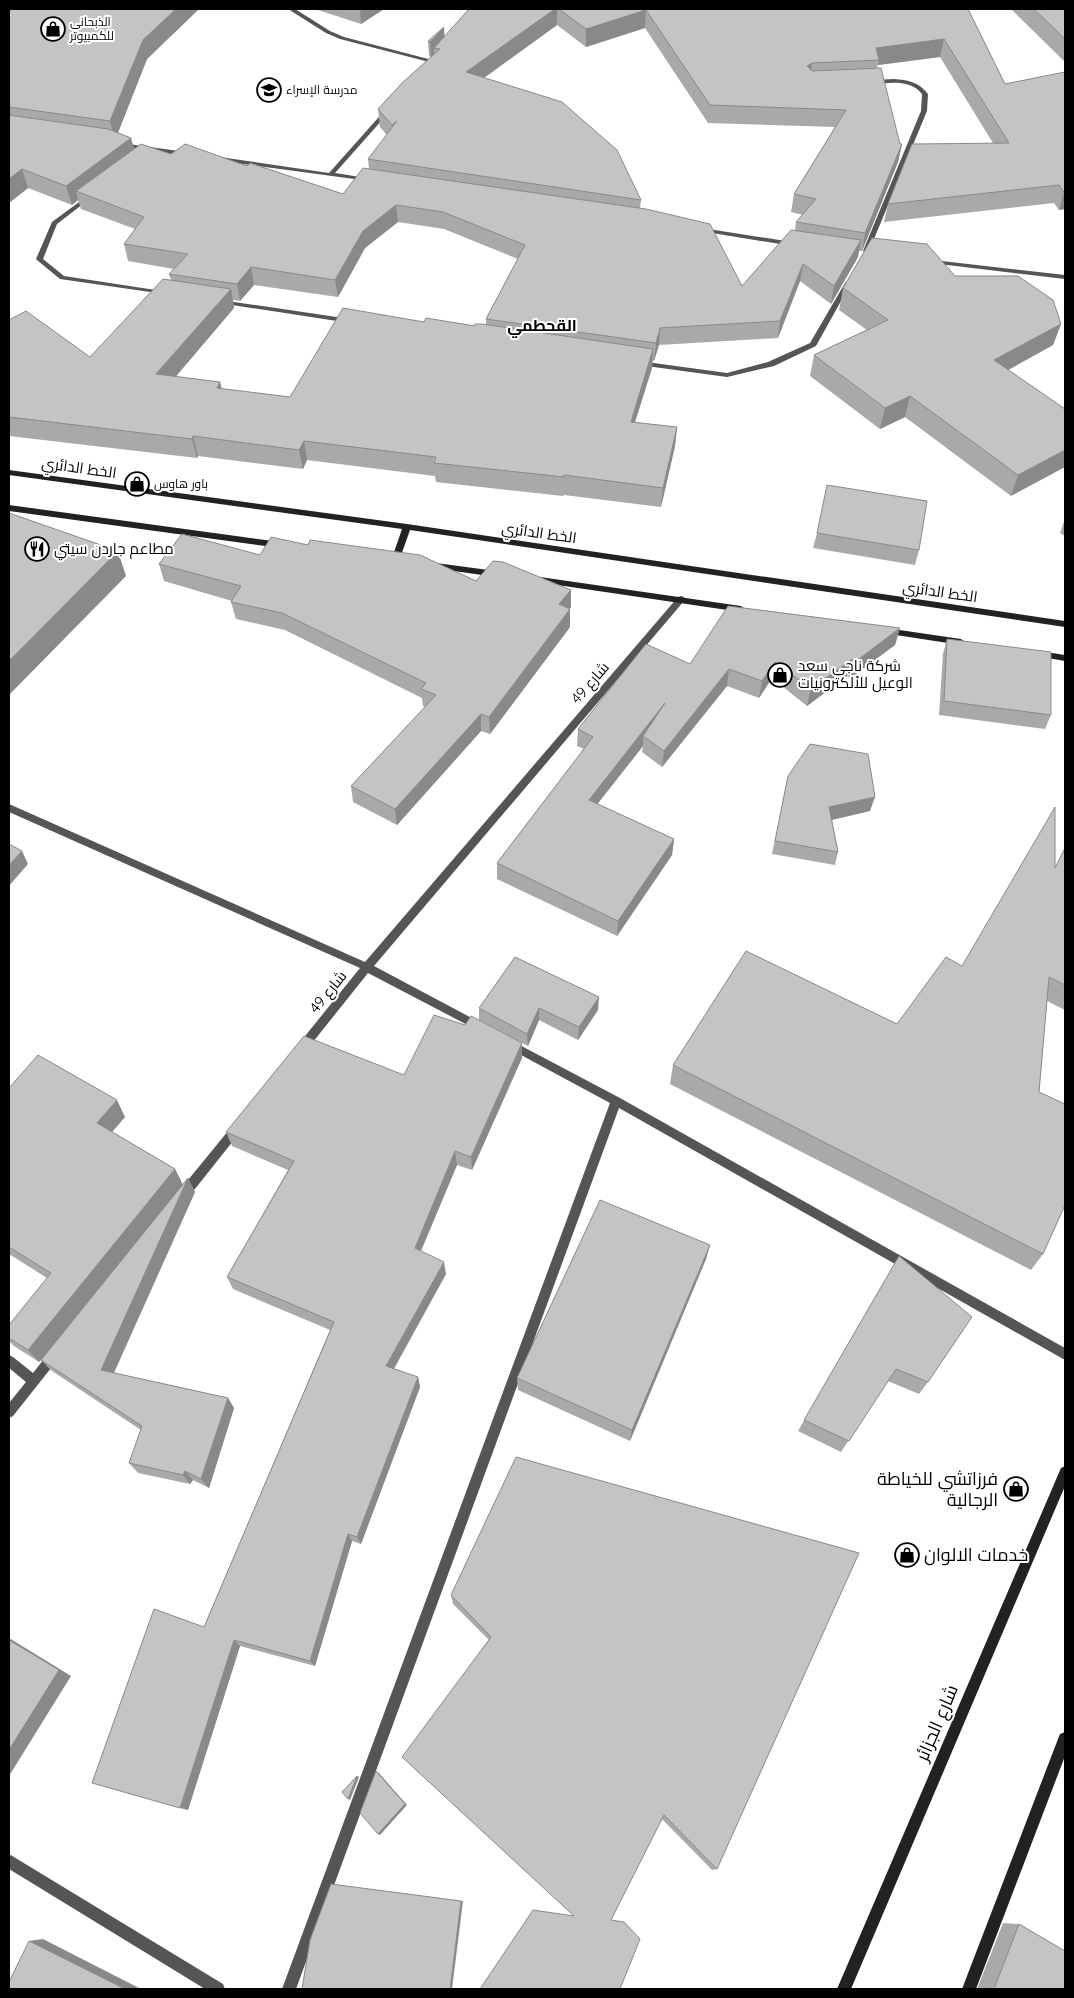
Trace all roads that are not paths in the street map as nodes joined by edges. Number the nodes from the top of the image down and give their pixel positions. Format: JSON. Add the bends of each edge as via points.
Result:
{"nodes":[{"id":1,"x":291,"y":9,"type":"edge"},
{"id":2,"x":439,"y":54,"type":"edge"},
{"id":3,"x":433,"y":61,"type":"junction"},
{"id":4,"x":426,"y":68,"type":"edge"},
{"id":5,"x":866,"y":83,"type":"edge"},
{"id":6,"x":394,"y":103,"type":"edge"},
{"id":7,"x":114,"y":144,"type":"edge"},
{"id":8,"x":153,"y":150,"type":"junction"},
{"id":9,"x":145,"y":155,"type":"edge"},
{"id":10,"x":192,"y":155,"type":"edge"},
{"id":11,"x":212,"y":158,"type":"edge"},
{"id":12,"x":330,"y":174,"type":"junction"},
{"id":13,"x":378,"y":182,"type":"edge"},
{"id":14,"x":100,"y":189,"type":"edge"},
{"id":15,"x":690,"y":228,"type":"edge"},
{"id":16,"x":797,"y":244,"type":"edge"},
{"id":17,"x":855,"y":253,"type":"edge"},
{"id":18,"x":865,"y":255,"type":"junction"},
{"id":19,"x":874,"y":256,"type":"edge"},
{"id":20,"x":922,"y":261,"type":"edge"},
{"id":21,"x":1065,"y":277,"type":"edge"},
{"id":22,"x":851,"y":279,"type":"edge"},
{"id":23,"x":171,"y":295,"type":"edge"},
{"id":24,"x":210,"y":300,"type":"edge"},
{"id":25,"x":356,"y":322,"type":"edge"},
{"id":26,"x":630,"y":361,"type":"edge"},
{"id":27,"x":9,"y":472,"type":"edge"},
{"id":28,"x":9,"y":508,"type":"edge"},
{"id":29,"x":407,"y":527,"type":"junction"},
{"id":30,"x":289,"y":546,"type":"edge"},
{"id":31,"x":386,"y":560,"type":"edge"},
{"id":32,"x":396,"y":561,"type":"junction"},
{"id":33,"x":405,"y":562,"type":"edge"},
{"id":34,"x":425,"y":565,"type":"edge"},
{"id":35,"x":504,"y":576,"type":"edge"},
{"id":36,"x":534,"y":580,"type":"edge"},
{"id":37,"x":681,"y":599,"type":"junction"},
{"id":38,"x":750,"y":610,"type":"edge"},
{"id":39,"x":1065,"y":624,"type":"edge"},
{"id":40,"x":878,"y":630,"type":"edge"},
{"id":41,"x":967,"y":643,"type":"edge"},
{"id":42,"x":1026,"y":652,"type":"edge"},
{"id":43,"x":1065,"y":658,"type":"edge"},
{"id":44,"x":9,"y":808,"type":"edge"},
{"id":45,"x":367,"y":967,"type":"junction"},
{"id":46,"x":487,"y":1032,"type":"edge"},
{"id":47,"x":504,"y":1041,"type":"edge"},
{"id":48,"x":293,"y":1059,"type":"edge"},
{"id":49,"x":616,"y":1101,"type":"junction"},
{"id":50,"x":243,"y":1120,"type":"edge"},
{"id":51,"x":176,"y":1205,"type":"edge"},
{"id":52,"x":65,"y":1343,"type":"edge"},
{"id":53,"x":1065,"y":1354,"type":"edge"},
{"id":54,"x":9,"y":1360,"type":"edge"},
{"id":55,"x":34,"y":1381,"type":"junction"},
{"id":56,"x":9,"y":1412,"type":"edge"},
{"id":57,"x":1065,"y":1472,"type":"edge"},
{"id":58,"x":1065,"y":1739,"type":"edge"},
{"id":59,"x":9,"y":1861,"type":"edge"},
{"id":60,"x":218,"y":1989,"type":"edge"},
{"id":61,"x":289,"y":1989,"type":"edge"},
{"id":62,"x":844,"y":1989,"type":"edge"},
{"id":63,"x":969,"y":1989,"type":"edge"}],
"edges":[{"from":1,"to":3,"type":"street","via":[[342,38]]},
{"from":2,"to":3,"type":"street"},
{"from":3,"to":4,"type":"street"},
{"from":5,"to":18,"type":"street","via":[[904,81],[916,84],[925,94],[924,111]]},
{"from":6,"to":12,"type":"street"},
{"from":7,"to":8,"type":"street"},
{"from":8,"to":9,"type":"street"},
{"from":8,"to":10,"type":"street"},
{"from":11,"to":12,"type":"street"},
{"from":12,"to":13,"type":"street"},
{"from":14,"to":23,"type":"street","via":[[54,222],[39,259],[62,278]]},
{"from":15,"to":16,"type":"street"},
{"from":17,"to":18,"type":"street"},
{"from":18,"to":19,"type":"street"},
{"from":20,"to":21,"type":"street"},
{"from":22,"to":26,"type":"street","via":[[813,344],[771,364],[727,375]]},
{"from":24,"to":25,"type":"street"},
{"from":27,"to":29,"type":"main road","name":"الخط الدائري"},
{"from":28,"to":30,"type":"main road"},
{"from":29,"to":32,"type":"main road"},
{"from":29,"to":39,"type":"main road","name":"الخط الدائري"},
{"from":31,"to":32,"type":"main road"},
{"from":32,"to":33,"type":"main road"},
{"from":34,"to":35,"type":"main road"},
{"from":36,"to":37,"type":"main road"},
{"from":37,"to":38,"type":"main road"},
{"from":37,"to":45,"type":"street","name":"شارع 49"},
{"from":40,"to":41,"type":"main road"},
{"from":42,"to":43,"type":"main road"},
{"from":44,"to":45,"type":"street"},
{"from":45,"to":46,"type":"street"},
{"from":45,"to":48,"type":"street","name":"شارع 49"},
{"from":47,"to":49,"type":"street"},
{"from":49,"to":53,"type":"street"},
{"from":49,"to":61,"type":"street"},
{"from":50,"to":51,"type":"street"},
{"from":52,"to":55,"type":"street"},
{"from":54,"to":55,"type":"street"},
{"from":55,"to":56,"type":"street"},
{"from":57,"to":62,"type":"main road","name":"شارع الجزائر"},
{"from":58,"to":63,"type":"main road"},
{"from":59,"to":60,"type":"street"}]}
